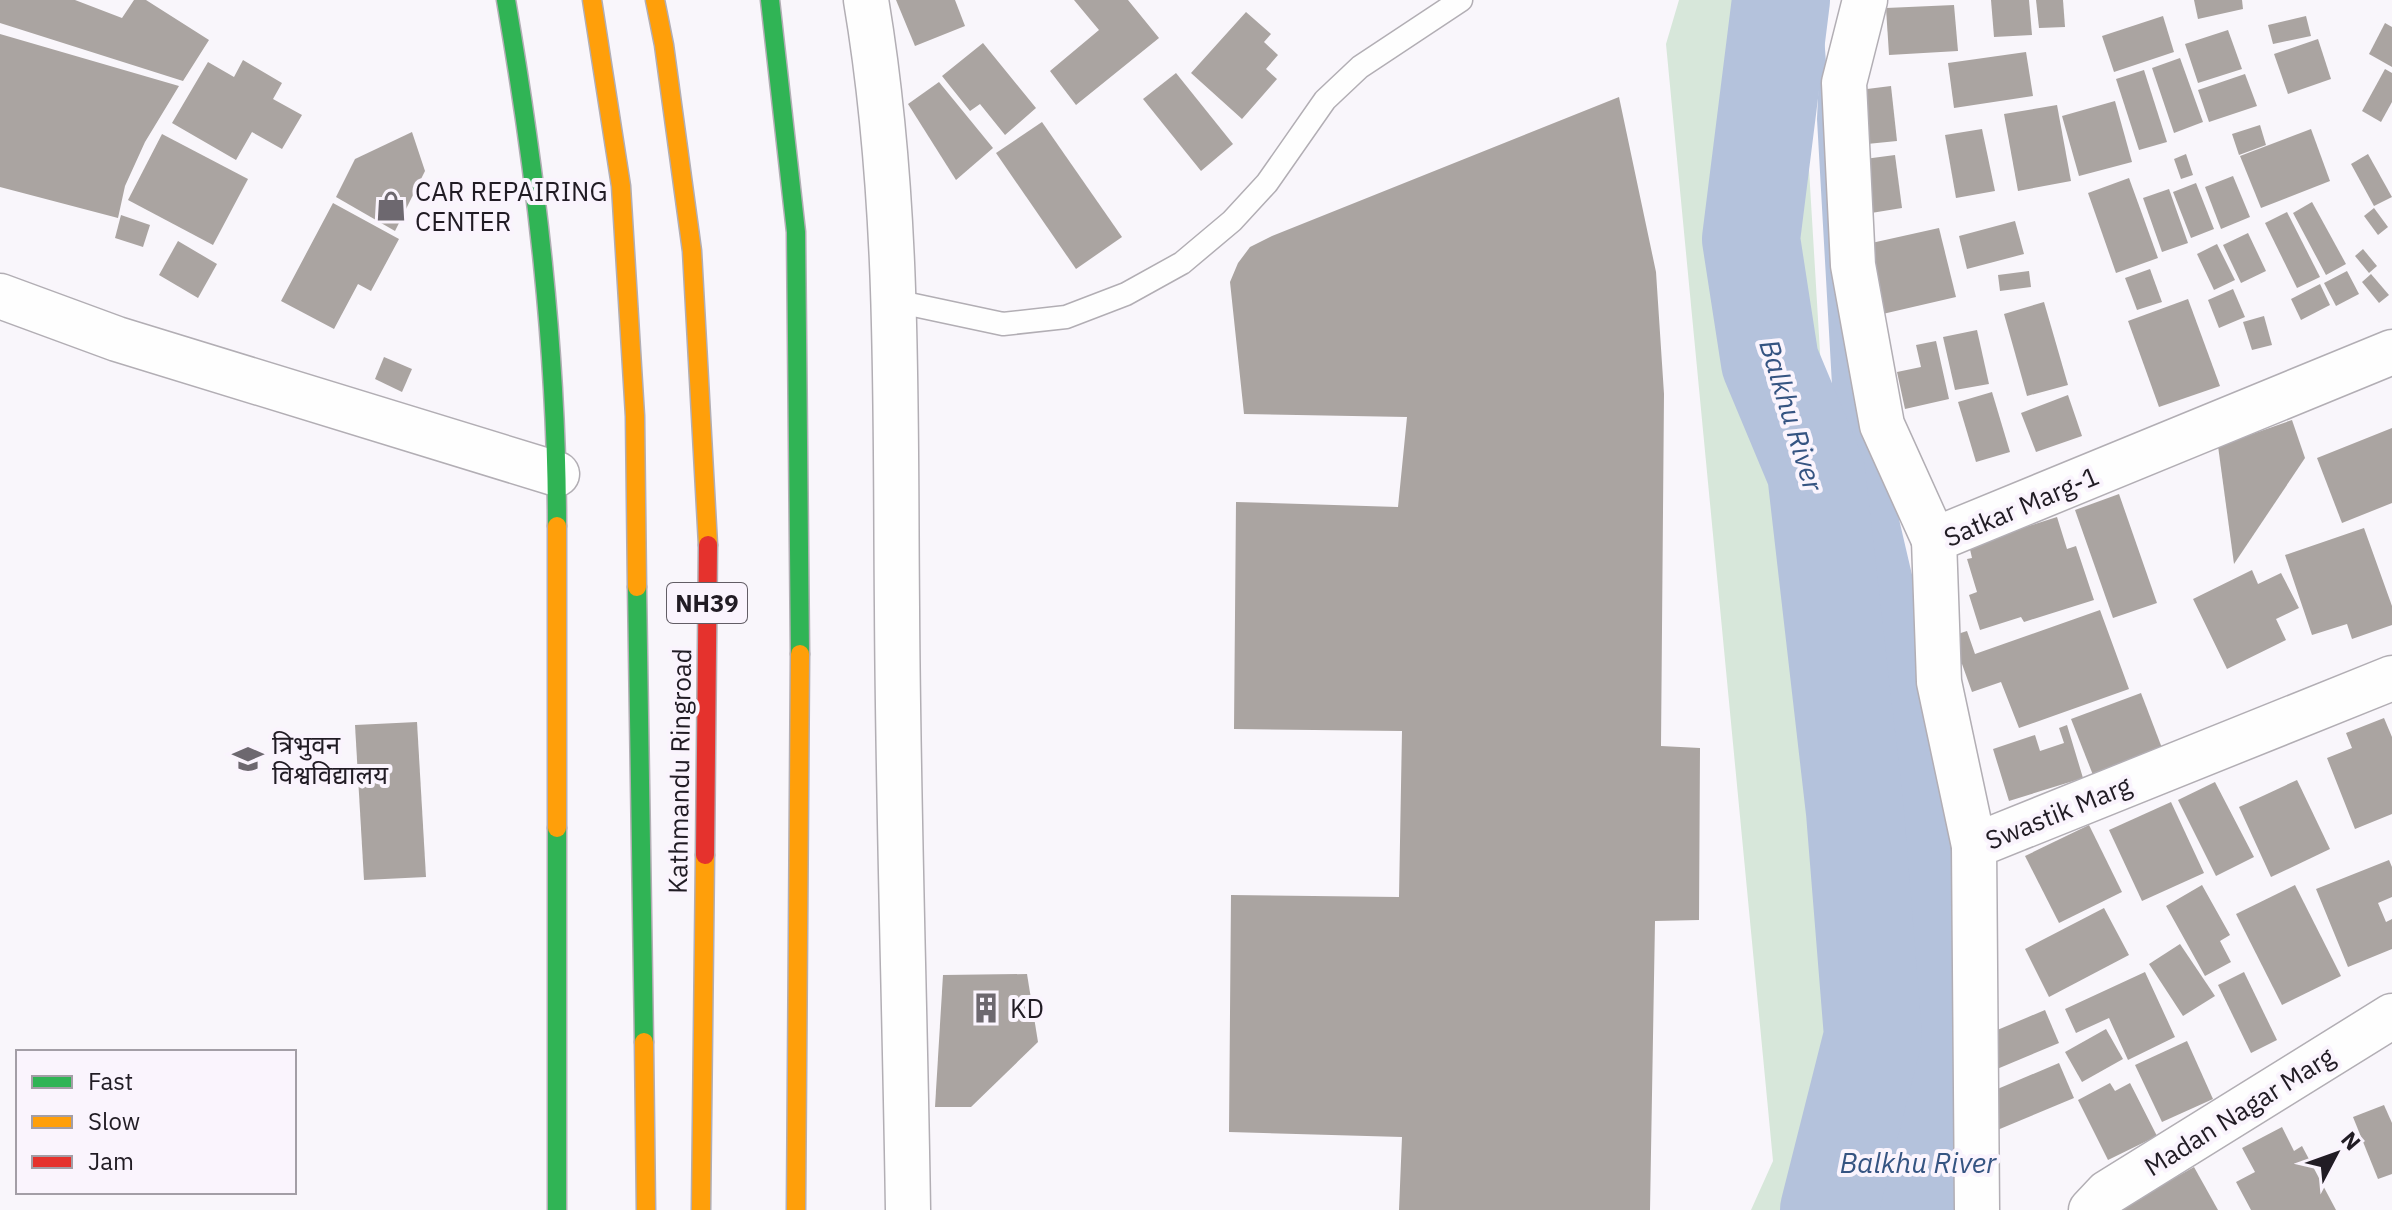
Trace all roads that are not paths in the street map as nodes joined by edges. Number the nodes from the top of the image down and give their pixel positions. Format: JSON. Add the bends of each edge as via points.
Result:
{"nodes":[{"id":1,"x":506,"y":0,"type":"edge"},
{"id":2,"x":592,"y":0,"type":"edge"},
{"id":3,"x":655,"y":0,"type":"edge"},
{"id":4,"x":770,"y":0,"type":"edge"},
{"id":5,"x":866,"y":0,"type":"edge"},
{"id":6,"x":1461,"y":0,"type":"edge"},
{"id":7,"x":1865,"y":0,"type":"edge"},
{"id":8,"x":0,"y":296,"type":"edge"},
{"id":9,"x":895,"y":301,"type":"junction"},
{"id":10,"x":2392,"y":352,"type":"edge"},
{"id":11,"x":557,"y":474,"type":"junction"},
{"id":12,"x":1934,"y":540,"type":"junction"},
{"id":13,"x":2392,"y":678,"type":"edge"},
{"id":14,"x":1974,"y":846,"type":"junction"},
{"id":15,"x":2392,"y":1016,"type":"edge"},
{"id":16,"x":557,"y":1210,"type":"edge"},
{"id":17,"x":646,"y":1210,"type":"edge"},
{"id":18,"x":701,"y":1210,"type":"edge"},
{"id":19,"x":796,"y":1210,"type":"edge"},
{"id":20,"x":908,"y":1210,"type":"edge"},
{"id":21,"x":1977,"y":1210,"type":"edge"},
{"id":22,"x":2091,"y":1210,"type":"edge"}],
"edges":[{"from":1,"to":11,"type":"main road","via":[[545,273]]},
{"from":2,"to":17,"type":"main road","name":"Kathmandu Ringroad","number":"NH39","via":[[621,186],[635,416]]},
{"from":3,"to":18,"type":"main road","name":"Kathmandu Ringroad","number":"NH39","via":[[692,251],[708,527]]},
{"from":4,"to":19,"type":"main road","via":[[796,232]]},
{"from":5,"to":9,"type":"street","via":[[879,77]]},
{"from":6,"to":9,"type":"lane","via":[[1360,67],[1325,100],[1267,183],[1232,221],[1182,263],[1126,294],[1066,317],[1003,324]]},
{"from":7,"to":12,"type":"street","via":[[1844,83],[1853,265],[1882,425]]},
{"from":8,"to":11,"type":"street","via":[[117,339]]},
{"from":9,"to":20,"type":"street"},
{"from":10,"to":12,"type":"street","name":"Satkar Marg-1"},
{"from":11,"to":16,"type":"main road"},
{"from":12,"to":14,"type":"street","name":"Satkar Marg-1","via":[[1939,682]]},
{"from":13,"to":14,"type":"street","name":"Swastik Marg"},
{"from":14,"to":21,"type":"street","name":"Swastik Marg"},
{"from":15,"to":22,"type":"street","name":"Madan Nagar Marg","via":[[2107,1193]]}]}
